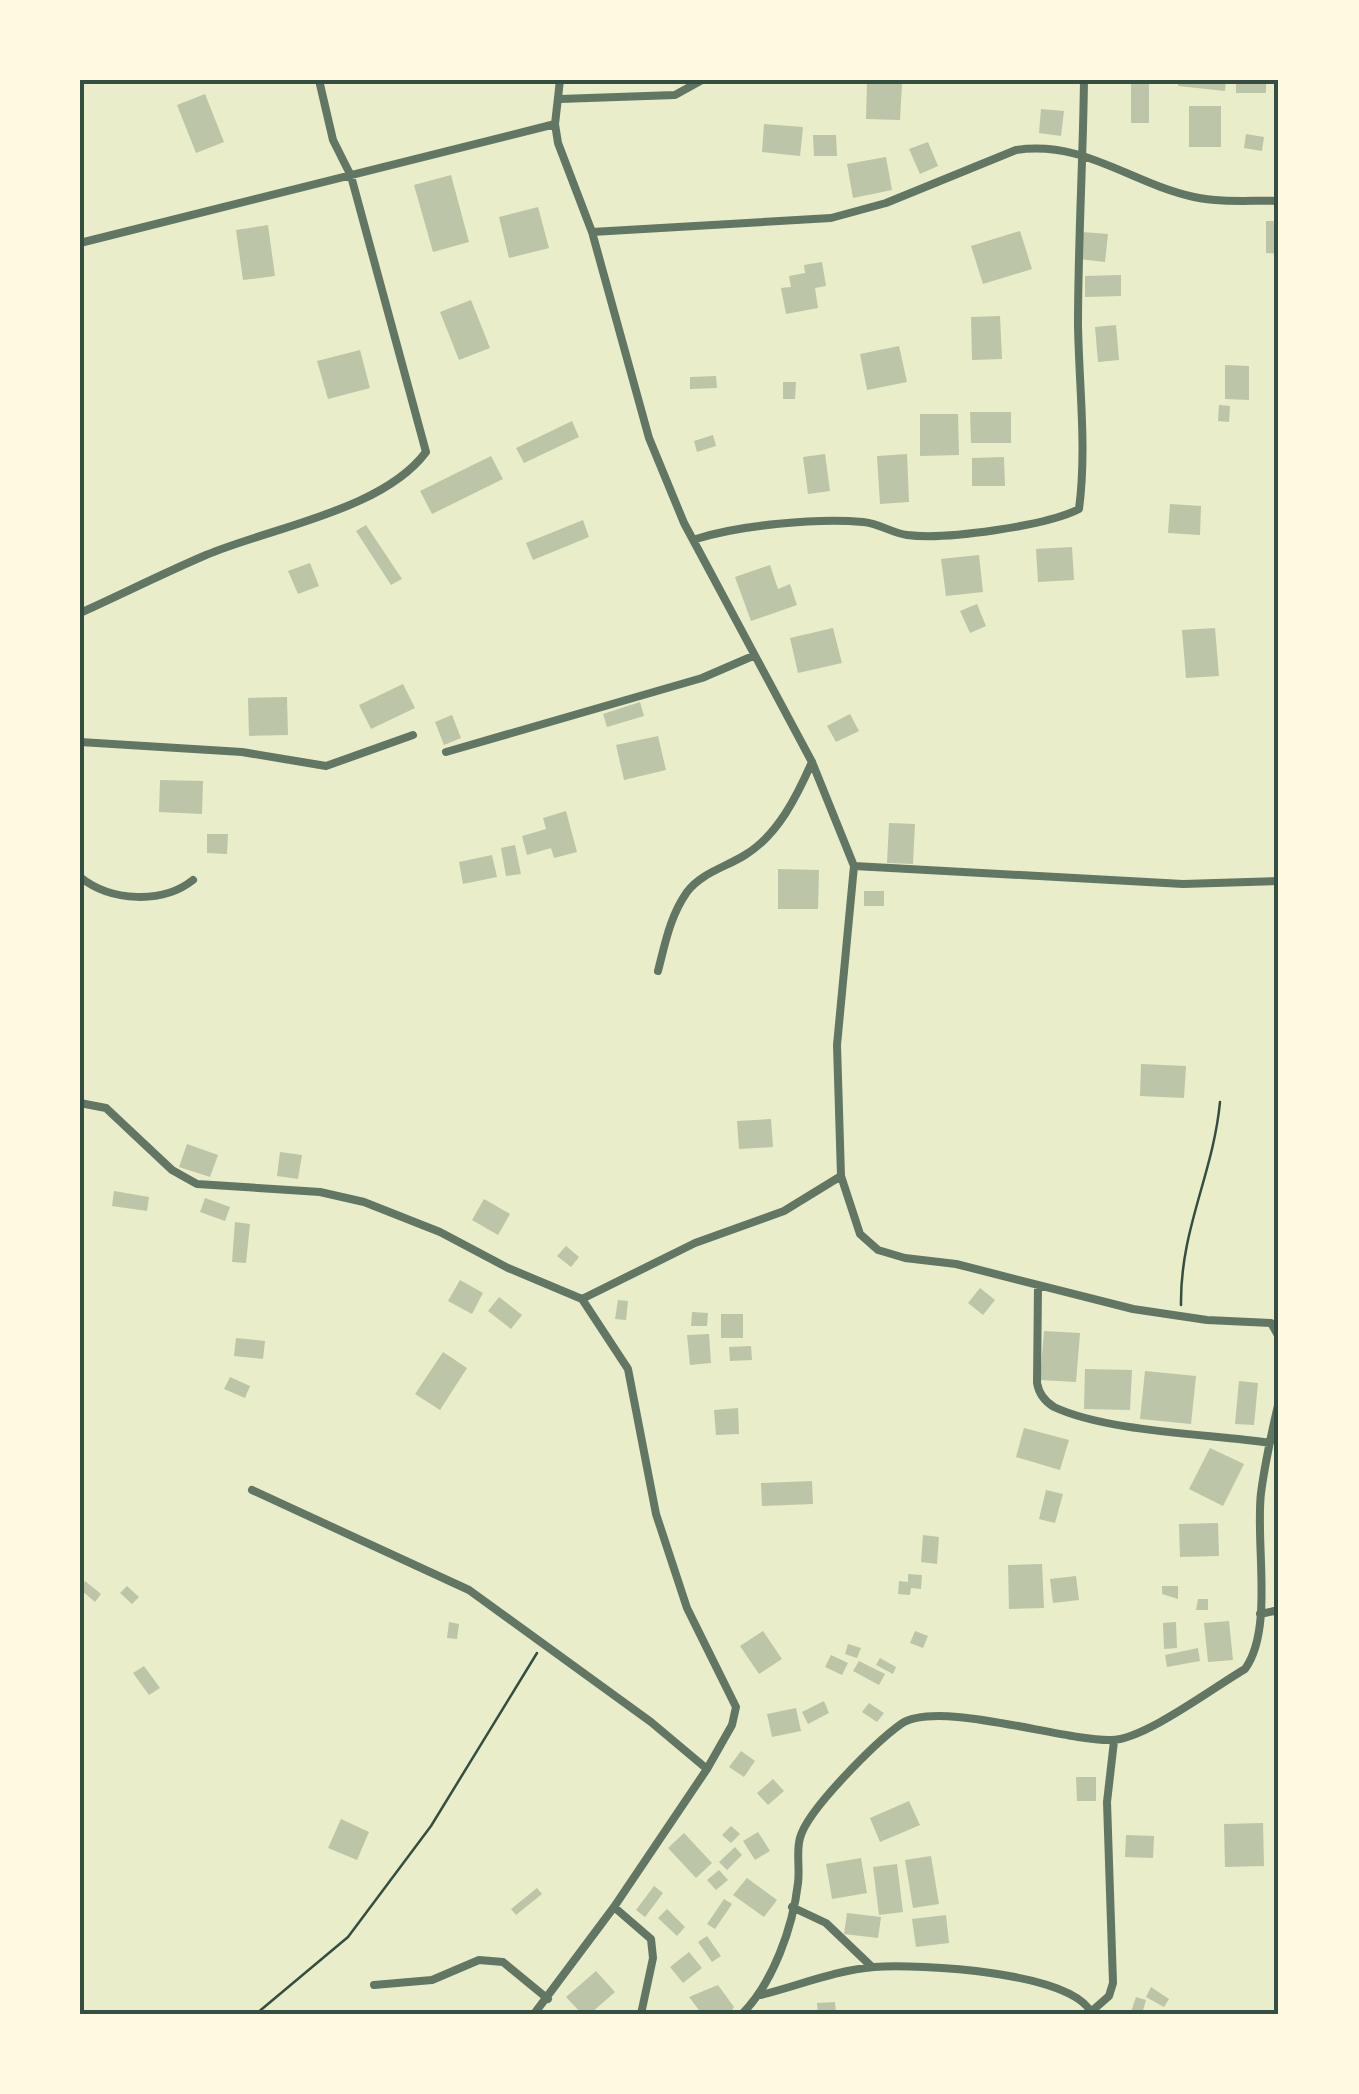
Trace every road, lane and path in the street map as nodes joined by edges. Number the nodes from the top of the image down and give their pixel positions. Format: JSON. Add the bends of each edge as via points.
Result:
{"nodes":[{"id":1,"x":319,"y":80,"type":"edge"},
{"id":2,"x":560,"y":80,"type":"edge"},
{"id":3,"x":702,"y":80,"type":"edge"},
{"id":4,"x":1084,"y":80,"type":"edge"},
{"id":5,"x":560,"y":98,"type":"junction"},
{"id":6,"x":554,"y":124,"type":"junction"},
{"id":7,"x":1079,"y":153,"type":"junction"},
{"id":8,"x":351,"y":176,"type":"junction"},
{"id":9,"x":1279,"y":200,"type":"edge"},
{"id":10,"x":592,"y":232,"type":"junction"},
{"id":11,"x":80,"y":242,"type":"edge"},
{"id":12,"x":696,"y":539,"type":"junction"},
{"id":13,"x":80,"y":613,"type":"edge"},
{"id":14,"x":753,"y":656,"type":"junction"},
{"id":15,"x":413,"y":735,"type":"dead end"},
{"id":16,"x":80,"y":746,"type":"edge"},
{"id":17,"x":446,"y":752,"type":"dead end"},
{"id":18,"x":812,"y":762,"type":"junction"},
{"id":19,"x":80,"y":783,"type":"edge"},
{"id":20,"x":854,"y":866,"type":"junction"},
{"id":21,"x":80,"y":877,"type":"edge"},
{"id":22,"x":193,"y":880,"type":"dead end"},
{"id":23,"x":1279,"y":881,"type":"edge"},
{"id":24,"x":658,"y":971,"type":"dead end"},
{"id":25,"x":1220,"y":1102,"type":"dead end"},
{"id":26,"x":80,"y":1103,"type":"edge"},
{"id":27,"x":841,"y":1176,"type":"junction"},
{"id":28,"x":1038,"y":1285,"type":"junction"},
{"id":29,"x":582,"y":1298,"type":"junction"},
{"id":30,"x":1181,"y":1316,"type":"junction"},
{"id":31,"x":1279,"y":1337,"type":"edge"},
{"id":32,"x":1279,"y":1401,"type":"edge"},
{"id":33,"x":1270,"y":1444,"type":"junction"},
{"id":34,"x":252,"y":1490,"type":"dead end"},
{"id":35,"x":1279,"y":1610,"type":"edge"},
{"id":36,"x":1260,"y":1614,"type":"junction"},
{"id":37,"x":539,"y":1642,"type":"junction"},
{"id":38,"x":1114,"y":1740,"type":"junction"},
{"id":39,"x":707,"y":1769,"type":"junction"},
{"id":40,"x":614,"y":1907,"type":"junction"},
{"id":41,"x":792,"y":1907,"type":"junction"},
{"id":42,"x":872,"y":1967,"type":"junction"},
{"id":43,"x":374,"y":1986,"type":"dead end"},
{"id":44,"x":762,"y":1995,"type":"junction"},
{"id":45,"x":548,"y":1999,"type":"junction"},
{"id":46,"x":1092,"y":2013,"type":"edge"},
{"id":47,"x":256,"y":2014,"type":"edge"},
{"id":48,"x":534,"y":2014,"type":"edge"},
{"id":49,"x":641,"y":2014,"type":"edge"},
{"id":50,"x":742,"y":2014,"type":"edge"}],
"edges":[{"from":1,"to":8,"type":"street","via":[[332,140]]},
{"from":2,"to":5,"type":"street"},
{"from":3,"to":5,"type":"street","via":[[675,95]]},
{"from":4,"to":7,"type":"street"},
{"from":5,"to":6,"type":"street"},
{"from":6,"to":8,"type":"street"},
{"from":6,"to":10,"type":"street"},
{"from":7,"to":9,"type":"street","via":[[1192,197]]},
{"from":7,"to":10,"type":"street","via":[[1016,150],[831,218]]},
{"from":7,"to":12,"type":"street","via":[[1080,509],[1042,524],[975,530],[908,535],[866,522],[837,522]]},
{"from":8,"to":11,"type":"street"},
{"from":8,"to":13,"type":"street","via":[[426,452],[410,473],[381,491],[208,554]]},
{"from":10,"to":12,"type":"street","via":[[648,438]]},
{"from":12,"to":14,"type":"street"},
{"from":14,"to":17,"type":"street","via":[[702,678]]},
{"from":14,"to":18,"type":"street"},
{"from":15,"to":16,"type":"street","via":[[326,766],[242,752]]},
{"from":16,"to":19,"type":"street"},
{"from":18,"to":20,"type":"street"},
{"from":18,"to":24,"type":"street","via":[[774,828],[747,854],[689,889],[671,921]]},
{"from":20,"to":23,"type":"street","via":[[1184,884]]},
{"from":20,"to":27,"type":"street","via":[[837,1045]]},
{"from":21,"to":22,"type":"street","via":[[102,889],[159,898]]},
{"from":25,"to":30,"type":"path","via":[[1214,1157],[1199,1186],[1181,1260]]},
{"from":26,"to":29,"type":"street","via":[[106,1108],[172,1170],[197,1184],[320,1192],[364,1202]]},
{"from":27,"to":28,"type":"street","via":[[860,1234],[878,1250]]},
{"from":27,"to":29,"type":"street","via":[[784,1212],[696,1243]]},
{"from":28,"to":30,"type":"street"},
{"from":28,"to":33,"type":"street","via":[[1037,1383],[1052,1406],[1090,1418]]},
{"from":29,"to":39,"type":"street","via":[[628,1369],[656,1514],[687,1608],[736,1706]]},
{"from":30,"to":31,"type":"street","via":[[1271,1323]]},
{"from":32,"to":33,"type":"street"},
{"from":33,"to":36,"type":"street","via":[[1261,1494]]},
{"from":34,"to":37,"type":"street","via":[[469,1590]]},
{"from":35,"to":36,"type":"street"},
{"from":36,"to":38,"type":"street","via":[[1255,1656],[1245,1669],[1148,1730]]},
{"from":37,"to":39,"type":"street"},
{"from":37,"to":47,"type":"path","via":[[536,1662],[442,1810],[360,1922]]},
{"from":38,"to":41,"type":"street","via":[[958,1717],[904,1722],[829,1794],[800,1837]]},
{"from":38,"to":46,"type":"street","via":[[1107,1818],[1113,1983]]},
{"from":39,"to":40,"type":"street"},
{"from":40,"to":45,"type":"street"},
{"from":40,"to":49,"type":"street","via":[[651,1938]]},
{"from":41,"to":42,"type":"street","via":[[826,1923]]},
{"from":41,"to":44,"type":"street"},
{"from":42,"to":44,"type":"street"},
{"from":42,"to":46,"type":"street","via":[[998,1973],[1068,1991]]},
{"from":43,"to":45,"type":"street","via":[[432,1980],[479,1960],[503,1962]]},
{"from":44,"to":50,"type":"street"},
{"from":45,"to":48,"type":"street"}]}
